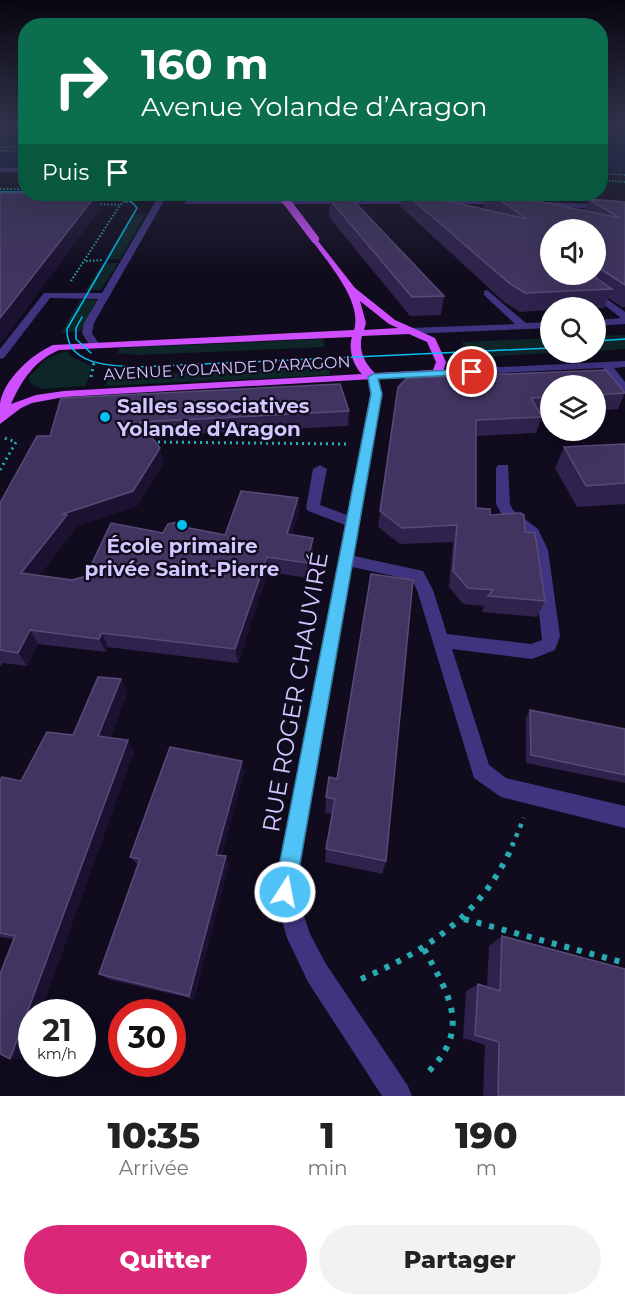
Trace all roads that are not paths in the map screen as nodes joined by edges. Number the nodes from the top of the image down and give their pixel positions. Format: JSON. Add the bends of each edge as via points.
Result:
{"nodes":[{"id":1,"x":152,"y":201,"type":"edge"},
{"id":2,"x":287,"y":201,"type":"edge"},
{"id":3,"x":429,"y":201,"type":"edge"},
{"id":4,"x":187,"y":202,"type":"dead end"},
{"id":5,"x":432,"y":202,"type":"junction"},
{"id":6,"x":625,"y":208,"type":"edge"},
{"id":7,"x":352,"y":290,"type":"junction"},
{"id":8,"x":487,"y":292,"type":"edge"},
{"id":9,"x":593,"y":292,"type":"edge"},
{"id":10,"x":104,"y":296,"type":"junction"},
{"id":11,"x":625,"y":319,"type":"edge"},
{"id":12,"x":606,"y":322,"type":"edge"},
{"id":13,"x":522,"y":325,"type":"junction"},
{"id":14,"x":540,"y":325,"type":"edge"},
{"id":15,"x":410,"y":331,"type":"junction"},
{"id":16,"x":356,"y":333,"type":"junction"},
{"id":17,"x":91,"y":342,"type":"junction"},
{"id":18,"x":5,"y":343,"type":"edge"},
{"id":19,"x":0,"y":356,"type":"edge"},
{"id":20,"x":625,"y":364,"type":"edge"},
{"id":21,"x":606,"y":365,"type":"junction"},
{"id":22,"x":438,"y":373,"type":"junction"},
{"id":23,"x":373,"y":377,"type":"junction"},
{"id":24,"x":0,"y":388,"type":"edge"},
{"id":25,"x":14,"y":388,"type":"junction"},
{"id":26,"x":625,"y":389,"type":"edge"},
{"id":27,"x":46,"y":397,"type":"junction"},
{"id":28,"x":2,"y":418,"type":"edge"},
{"id":29,"x":503,"y":468,"type":"dead end"},
{"id":30,"x":320,"y":469,"type":"dead end"},
{"id":31,"x":353,"y":523,"type":"junction"},
{"id":32,"x":346,"y":560,"type":"junction"},
{"id":33,"x":440,"y":640,"type":"junction"},
{"id":34,"x":625,"y":817,"type":"edge"},
{"id":35,"x":398,"y":1096,"type":"edge"}],
"edges":[{"from":1,"to":10,"type":"street"},
{"from":2,"to":7,"type":"main road","bridge":true},
{"from":3,"to":5,"type":"street"},
{"from":4,"to":5,"type":"street"},
{"from":5,"to":6,"type":"street"},
{"from":7,"to":15,"type":"main road"},
{"from":7,"to":16,"type":"main road","via":[[361,323]]},
{"from":8,"to":13,"type":"street"},
{"from":9,"to":11,"type":"street"},
{"from":10,"to":17,"type":"street","via":[[89,323]]},
{"from":10,"to":18,"type":"street","via":[[46,295]]},
{"from":11,"to":12,"type":"street"},
{"from":13,"to":14,"type":"street","name":"AVENUE YOLANDE D’ARAGON"},
{"from":13,"to":15,"type":"street","name":"AVENUE YOLANDE D’ARAGON"},
{"from":15,"to":16,"type":"main road","name":"AVENUE YOLANDE D’ARAGON"},
{"from":15,"to":22,"type":"main road","via":[[432,340],[441,362]]},
{"from":16,"to":17,"type":"main road","name":"AVENUE YOLANDE D’ARAGON"},
{"from":16,"to":23,"type":"main road","via":[[361,367]]},
{"from":17,"to":25,"type":"main road","name":"AVENUE YOLANDE D’ARAGON","via":[[57,347],[37,355],[25,366]]},
{"from":18,"to":19,"type":"street"},
{"from":20,"to":21,"type":"street","name":"AVENUE YOLANDE D’ARAGON"},
{"from":21,"to":22,"type":"street","name":"AVENUE YOLANDE D’ARAGON"},
{"from":21,"to":26,"type":"street"},
{"from":22,"to":23,"type":"main road","name":"AVENUE YOLANDE D’ARAGON"},
{"from":23,"to":27,"type":"main road","name":"AVENUE YOLANDE D’ARAGON"},
{"from":23,"to":31,"type":"street","name":"RUE ROGER CHAUVIRÉ","via":[[376,394]]},
{"from":24,"to":25,"type":"street"},
{"from":25,"to":27,"type":"main road"},
{"from":25,"to":28,"type":"main road"},
{"from":27,"to":28,"type":"main road","name":"AVENUE YOLANDE D’ARAGON","via":[[17,405]]},
{"from":29,"to":33,"type":"street","via":[[503,504],[533,533],[540,550],[552,636],[549,645],[532,652]]},
{"from":30,"to":31,"type":"street","via":[[314,508]]},
{"from":31,"to":32,"type":"street","name":"RUE ROGER CHAUVIRÉ"},
{"from":32,"to":33,"type":"street","via":[[417,575]]},
{"from":32,"to":35,"type":"street","name":"RUE ROGER CHAUVIRÉ","via":[[285,892],[299,938],[317,973]]},
{"from":33,"to":34,"type":"street","via":[[481,771],[501,787]]}]}
